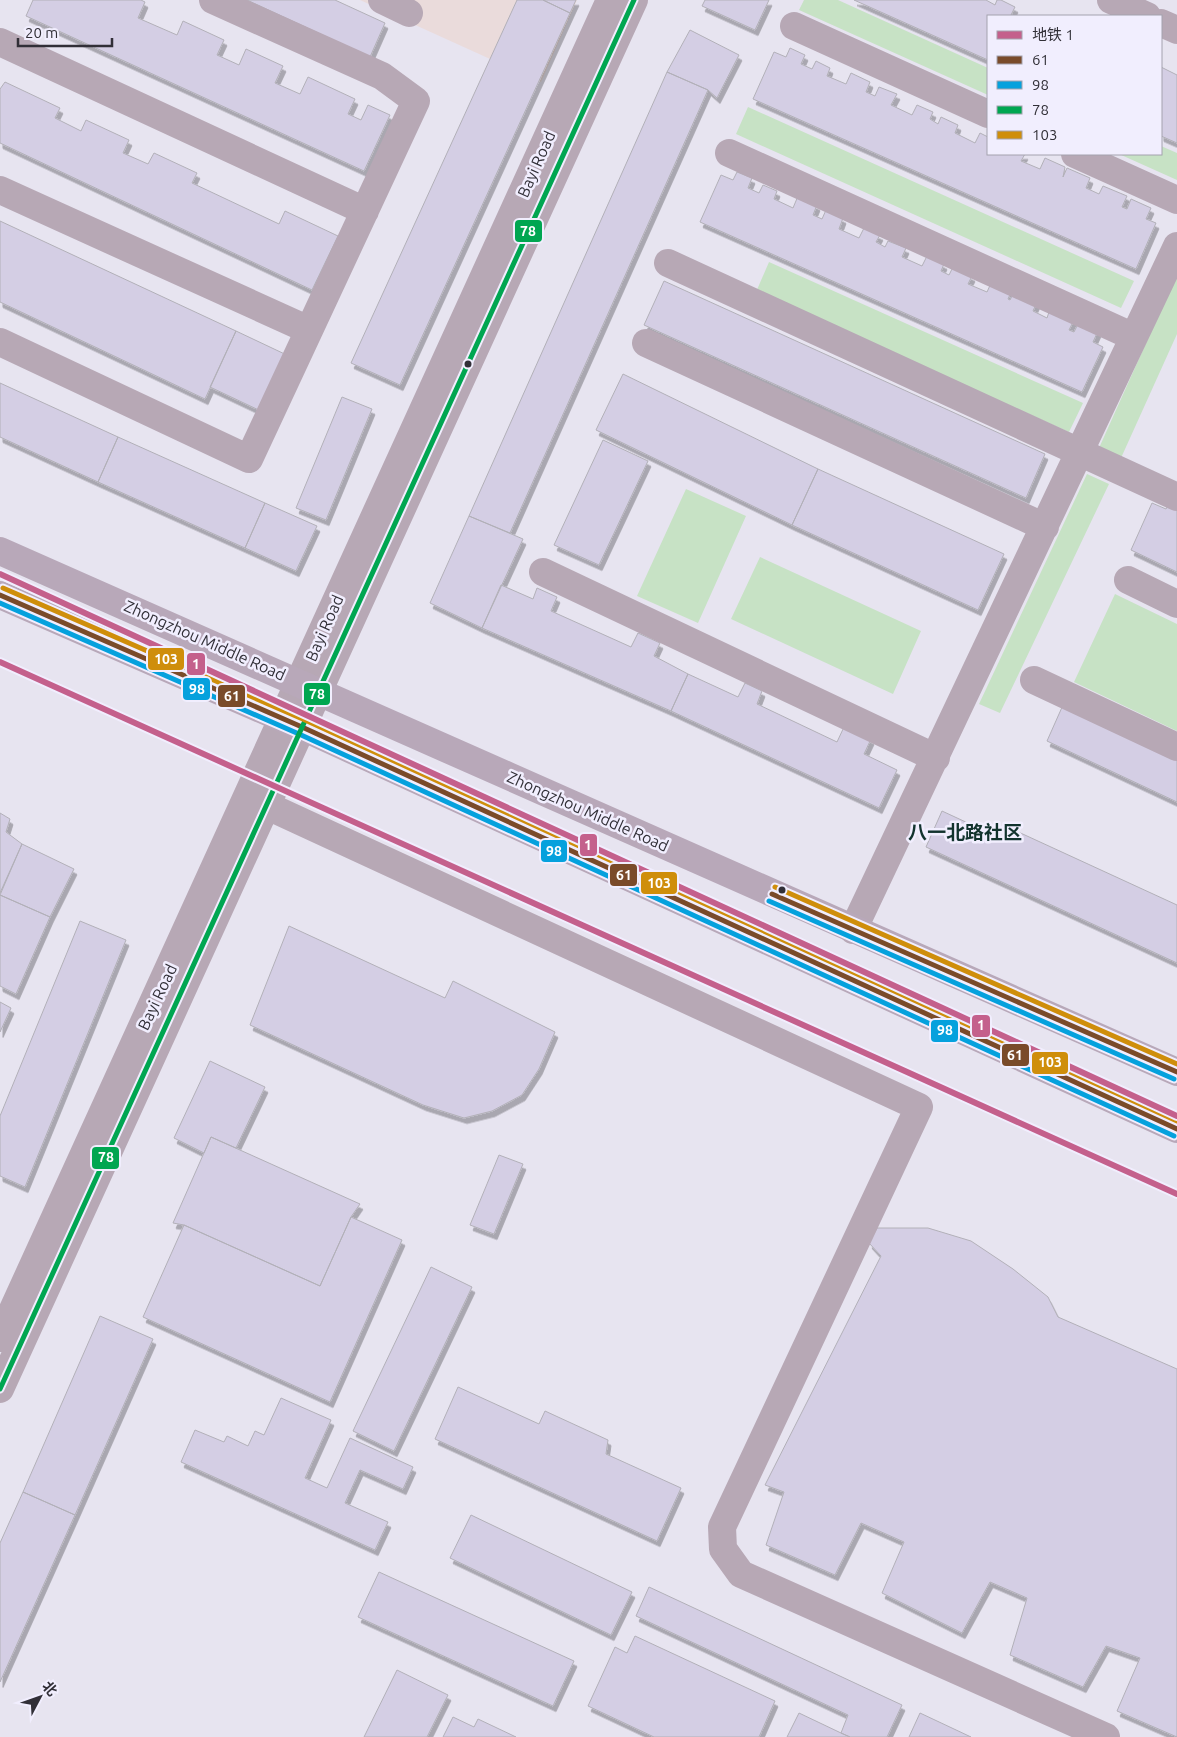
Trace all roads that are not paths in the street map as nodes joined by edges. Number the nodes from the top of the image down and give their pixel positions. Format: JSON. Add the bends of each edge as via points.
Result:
{"nodes":[{"id":1,"x":213,"y":0,"type":"edge"},
{"id":2,"x":382,"y":0,"type":"edge"},
{"id":3,"x":610,"y":0,"type":"edge"},
{"id":4,"x":634,"y":0,"type":"edge"},
{"id":5,"x":1111,"y":0,"type":"edge"},
{"id":6,"x":409,"y":13,"type":"dead end"},
{"id":7,"x":1145,"y":15,"type":"edge"},
{"id":8,"x":1162,"y":23,"type":"edge"},
{"id":9,"x":794,"y":26,"type":"dead end"},
{"id":10,"x":1177,"y":30,"type":"edge"},
{"id":11,"x":0,"y":42,"type":"edge"},
{"id":12,"x":987,"y":114,"type":"edge"},
{"id":13,"x":729,"y":153,"type":"dead end"},
{"id":14,"x":1077,"y":155,"type":"edge"},
{"id":15,"x":0,"y":190,"type":"edge"},
{"id":16,"x":1177,"y":200,"type":"edge"},
{"id":17,"x":365,"y":211,"type":"junction"},
{"id":18,"x":1177,"y":246,"type":"edge"},
{"id":19,"x":668,"y":263,"type":"dead end"},
{"id":20,"x":309,"y":330,"type":"junction"},
{"id":21,"x":1134,"y":337,"type":"junction"},
{"id":22,"x":0,"y":342,"type":"edge"},
{"id":23,"x":646,"y":343,"type":"dead end"},
{"id":24,"x":1080,"y":453,"type":"junction"},
{"id":25,"x":1177,"y":497,"type":"edge"},
{"id":26,"x":1045,"y":527,"type":"junction"},
{"id":27,"x":0,"y":551,"type":"edge"},
{"id":28,"x":543,"y":572,"type":"dead end"},
{"id":29,"x":1128,"y":580,"type":"dead end"},
{"id":30,"x":0,"y":596,"type":"edge"},
{"id":31,"x":1177,"y":604,"type":"edge"},
{"id":32,"x":1034,"y":680,"type":"dead end"},
{"id":33,"x":310,"y":686,"type":"junction"},
{"id":34,"x":292,"y":723,"type":"junction"},
{"id":35,"x":1177,"y":747,"type":"edge"},
{"id":36,"x":936,"y":758,"type":"junction"},
{"id":37,"x":258,"y":802,"type":"junction"},
{"id":38,"x":853,"y":930,"type":"junction"},
{"id":39,"x":1177,"y":1072,"type":"edge"},
{"id":40,"x":1177,"y":1129,"type":"edge"},
{"id":41,"x":0,"y":1338,"type":"edge"},
{"id":42,"x":0,"y":1389,"type":"edge"},
{"id":43,"x":1106,"y":1737,"type":"edge"}],
"edges":[{"from":1,"to":17,"type":"street","via":[[382,76],[416,101]]},
{"from":2,"to":6,"type":"street"},
{"from":3,"to":33,"type":"street","name":"Bayi Road"},
{"from":4,"to":33,"type":"street","name":"Bayi Road"},
{"from":5,"to":7,"type":"street"},
{"from":8,"to":10,"type":"street"},
{"from":9,"to":12,"type":"street"},
{"from":11,"to":17,"type":"street"},
{"from":13,"to":21,"type":"street"},
{"from":14,"to":16,"type":"street"},
{"from":15,"to":20,"type":"street"},
{"from":17,"to":20,"type":"street"},
{"from":18,"to":21,"type":"street"},
{"from":19,"to":24,"type":"street"},
{"from":20,"to":22,"type":"street","via":[[249,459]]},
{"from":21,"to":24,"type":"street"},
{"from":23,"to":26,"type":"street"},
{"from":24,"to":25,"type":"street"},
{"from":24,"to":26,"type":"street"},
{"from":26,"to":36,"type":"street"},
{"from":27,"to":33,"type":"main road","name":"Zhongzhou Middle Road"},
{"from":28,"to":36,"type":"street"},
{"from":29,"to":31,"type":"street"},
{"from":30,"to":34,"type":"main road"},
{"from":32,"to":35,"type":"street"},
{"from":33,"to":34,"type":"street","name":"Bayi Road"},
{"from":33,"to":38,"type":"main road","name":"Zhongzhou Middle Road"},
{"from":34,"to":37,"type":"street","name":"Bayi Road"},
{"from":34,"to":40,"type":"main road"},
{"from":36,"to":38,"type":"street"},
{"from":37,"to":41,"type":"street","name":"Bayi Road"},
{"from":37,"to":42,"type":"street","name":"Bayi Road"},
{"from":37,"to":43,"type":"street","via":[[919,1108],[722,1527],[723,1549],[741,1574]]},
{"from":38,"to":39,"type":"main road","name":"Zhongzhou Middle Road"}]}
